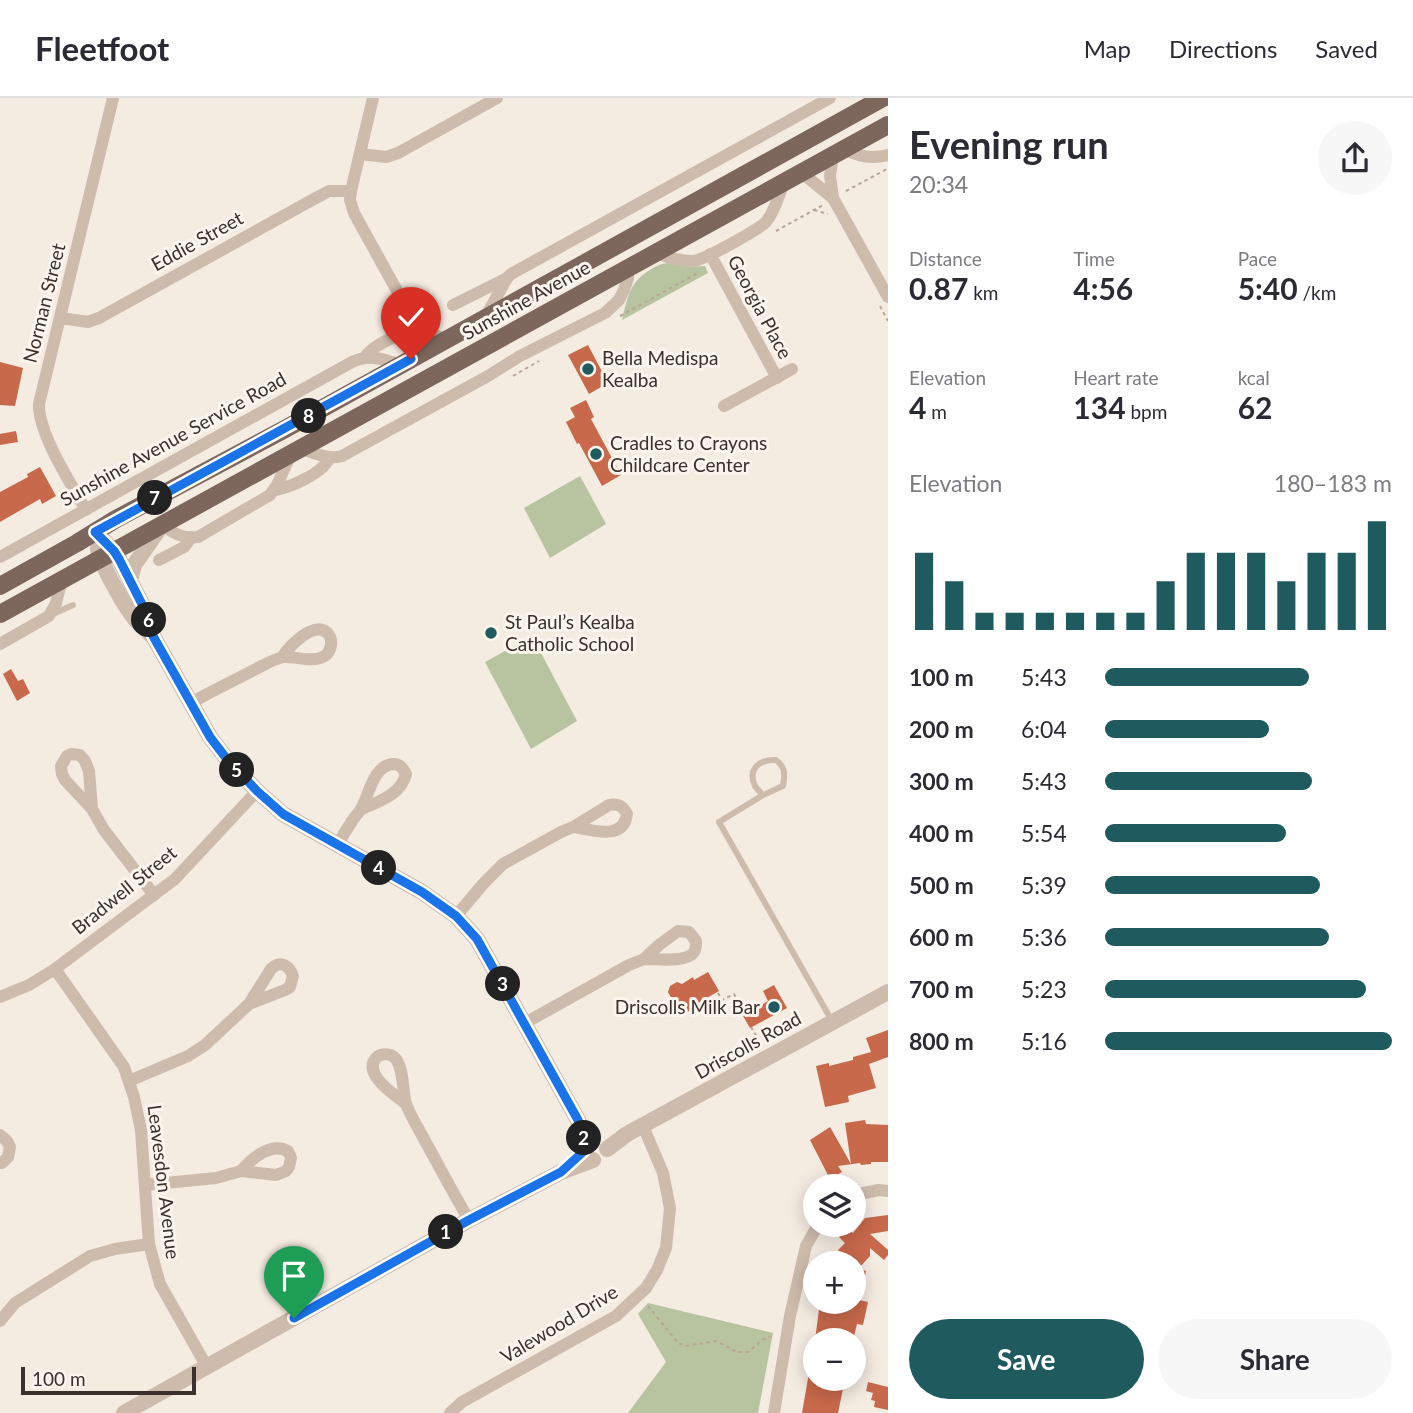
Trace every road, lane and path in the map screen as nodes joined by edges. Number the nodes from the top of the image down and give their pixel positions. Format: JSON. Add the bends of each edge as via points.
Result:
{"nodes":[{"id":1,"x":114,"y":98,"type":"edge"},
{"id":2,"x":373,"y":98,"type":"edge"},
{"id":3,"x":497,"y":98,"type":"edge"},
{"id":4,"x":830,"y":98,"type":"edge"},
{"id":5,"x":883,"y":98,"type":"edge"},
{"id":6,"x":888,"y":125,"type":"edge"},
{"id":7,"x":838,"y":152,"type":"junction"},
{"id":8,"x":360,"y":154,"type":"junction"},
{"id":9,"x":888,"y":156,"type":"edge"},
{"id":10,"x":802,"y":173,"type":"junction"},
{"id":11,"x":784,"y":182,"type":"junction"},
{"id":12,"x":351,"y":191,"type":"junction"},
{"id":13,"x":834,"y":198,"type":"junction"},
{"id":14,"x":814,"y":210,"type":"dead end"},
{"id":15,"x":829,"y":214,"type":"dead end"},
{"id":16,"x":610,"y":249,"type":"junction"},
{"id":17,"x":656,"y":253,"type":"junction"},
{"id":18,"x":710,"y":254,"type":"junction"},
{"id":19,"x":627,"y":268,"type":"junction"},
{"id":20,"x":507,"y":278,"type":"junction"},
{"id":21,"x":888,"y":298,"type":"edge"},
{"id":22,"x":453,"y":305,"type":"dead end"},
{"id":23,"x":61,"y":318,"type":"junction"},
{"id":24,"x":412,"y":318,"type":"junction"},
{"id":25,"x":485,"y":318,"type":"junction"},
{"id":26,"x":394,"y":337,"type":"dead end"},
{"id":27,"x":446,"y":340,"type":"junction"},
{"id":28,"x":365,"y":357,"type":"junction"},
{"id":29,"x":406,"y":362,"type":"junction"},
{"id":30,"x":792,"y":369,"type":"dead end"},
{"id":31,"x":777,"y":378,"type":"junction"},
{"id":32,"x":724,"y":406,"type":"dead end"},
{"id":33,"x":296,"y":452,"type":"junction"},
{"id":34,"x":330,"y":457,"type":"junction"},
{"id":35,"x":275,"y":490,"type":"junction"},
{"id":36,"x":86,"y":510,"type":"junction"},
{"id":37,"x":162,"y":525,"type":"junction"},
{"id":38,"x":95,"y":532,"type":"junction"},
{"id":39,"x":191,"y":538,"type":"junction"},
{"id":40,"x":107,"y":555,"type":"junction"},
{"id":41,"x":0,"y":557,"type":"edge"},
{"id":42,"x":159,"y":560,"type":"dead end"},
{"id":43,"x":62,"y":579,"type":"junction"},
{"id":44,"x":130,"y":580,"type":"junction"},
{"id":45,"x":0,"y":586,"type":"edge"},
{"id":46,"x":73,"y":605,"type":"dead end"},
{"id":47,"x":0,"y":614,"type":"edge"},
{"id":48,"x":48,"y":616,"type":"junction"},
{"id":49,"x":153,"y":636,"type":"junction"},
{"id":50,"x":0,"y":644,"type":"edge"},
{"id":51,"x":282,"y":657,"type":"dead end"},
{"id":52,"x":191,"y":702,"type":"junction"},
{"id":53,"x":257,"y":791,"type":"junction"},
{"id":54,"x":763,"y":795,"type":"junction"},
{"id":55,"x":92,"y":809,"type":"dead end"},
{"id":56,"x":362,"y":809,"type":"dead end"},
{"id":57,"x":573,"y":827,"type":"dead end"},
{"id":58,"x":337,"y":845,"type":"junction"},
{"id":59,"x":154,"y":895,"type":"junction"},
{"id":60,"x":456,"y":916,"type":"junction"},
{"id":61,"x":644,"y":959,"type":"dead end"},
{"id":62,"x":55,"y":970,"type":"junction"},
{"id":63,"x":888,"y":992,"type":"edge"},
{"id":64,"x":718,"y":993,"type":"dead end"},
{"id":65,"x":0,"y":997,"type":"edge"},
{"id":66,"x":249,"y":1004,"type":"dead end"},
{"id":67,"x":745,"y":1015,"type":"dead end"},
{"id":68,"x":525,"y":1023,"type":"junction"},
{"id":69,"x":833,"y":1023,"type":"junction"},
{"id":70,"x":751,"y":1027,"type":"dead end"},
{"id":71,"x":761,"y":1044,"type":"dead end"},
{"id":72,"x":129,"y":1081,"type":"junction"},
{"id":73,"x":405,"y":1104,"type":"dead end"},
{"id":74,"x":643,"y":1126,"type":"junction"},
{"id":75,"x":0,"y":1135,"type":"edge"},
{"id":76,"x":594,"y":1147,"type":"junction"},
{"id":77,"x":0,"y":1163,"type":"edge"},
{"id":78,"x":241,"y":1171,"type":"dead end"},
{"id":79,"x":145,"y":1185,"type":"junction"},
{"id":80,"x":888,"y":1191,"type":"edge"},
{"id":81,"x":866,"y":1193,"type":"edge"},
{"id":82,"x":469,"y":1220,"type":"junction"},
{"id":83,"x":811,"y":1237,"type":"edge"},
{"id":84,"x":149,"y":1244,"type":"junction"},
{"id":85,"x":15,"y":1303,"type":"junction"},
{"id":86,"x":0,"y":1304,"type":"edge"},
{"id":87,"x":647,"y":1305,"type":"dead end"},
{"id":88,"x":0,"y":1321,"type":"edge"},
{"id":89,"x":775,"y":1336,"type":"dead end"},
{"id":90,"x":207,"y":1367,"type":"junction"},
{"id":91,"x":124,"y":1413,"type":"edge"},
{"id":92,"x":450,"y":1413,"type":"edge"},
{"id":93,"x":774,"y":1413,"type":"edge"}],
"edges":[{"from":1,"to":23,"type":"street","name":"Norman Street"},
{"from":2,"to":8,"type":"street"},
{"from":3,"to":8,"type":"street","via":[[398,153],[386,157]]},
{"from":4,"to":20,"type":"street"},
{"from":5,"to":16,"type":"main road","name":"Sunshine Avenue"},
{"from":6,"to":7,"type":"main road","name":"Sunshine Avenue"},
{"from":7,"to":9,"type":"street"},
{"from":7,"to":10,"type":"main road","name":"Sunshine Avenue"},
{"from":7,"to":13,"type":"street","via":[[830,176]]},
{"from":8,"to":12,"type":"street"},
{"from":10,"to":11,"type":"main road","name":"Sunshine Avenue"},
{"from":10,"to":13,"type":"street"},
{"from":11,"to":17,"type":"main road","name":"Sunshine Avenue"},
{"from":11,"to":18,"type":"street","via":[[764,224]]},
{"from":12,"to":23,"type":"street","name":"Eddie Street","via":[[329,191],[99,318],[88,322]]},
{"from":12,"to":24,"type":"street","via":[[354,212]]},
{"from":13,"to":21,"type":"street"},
{"from":14,"to":15,"type":"path"},
{"from":16,"to":19,"type":"main road"},
{"from":16,"to":25,"type":"main road","name":"Sunshine Avenue"},
{"from":17,"to":18,"type":"street","via":[[693,261]]},
{"from":17,"to":19,"type":"main road","name":"Sunshine Avenue"},
{"from":18,"to":31,"type":"street","name":"Georgia Place"},
{"from":19,"to":33,"type":"main road","name":"Sunshine Avenue"},
{"from":19,"to":34,"type":"street","via":[[624,290],[605,313],[342,456]]},
{"from":20,"to":22,"type":"street"},
{"from":20,"to":25,"type":"street"},
{"from":23,"to":36,"type":"street","name":"Norman Street","via":[[39,415]]},
{"from":24,"to":27,"type":"street"},
{"from":24,"to":29,"type":"street","via":[[414,339]]},
{"from":25,"to":27,"type":"main road","name":"Sunshine Avenue"},
{"from":26,"to":28,"type":"street","name":"Sunshine Avenue Service Road"},
{"from":27,"to":29,"type":"main road","name":"Sunshine Avenue"},
{"from":28,"to":29,"type":"street"},
{"from":28,"to":36,"type":"street","name":"Sunshine Avenue Service Road"},
{"from":29,"to":38,"type":"main road","name":"Sunshine Avenue"},
{"from":30,"to":31,"type":"street","name":"Georgia Place"},
{"from":31,"to":32,"type":"street","name":"Georgia Place"},
{"from":33,"to":34,"type":"street"},
{"from":33,"to":35,"type":"street"},
{"from":33,"to":37,"type":"main road","name":"Sunshine Avenue"},
{"from":34,"to":35,"type":"street","via":[[322,469]]},
{"from":35,"to":39,"type":"street","via":[[265,500]]},
{"from":36,"to":41,"type":"street","name":"Sunshine Avenue Service Road"},
{"from":37,"to":39,"type":"street"},
{"from":37,"to":40,"type":"main road","name":"Sunshine Avenue"},
{"from":37,"to":44,"type":"street","via":[[134,565]]},
{"from":38,"to":40,"type":"street"},
{"from":38,"to":45,"type":"main road","name":"Sunshine Avenue"},
{"from":39,"to":42,"type":"street"},
{"from":40,"to":43,"type":"main road","name":"Sunshine Avenue"},
{"from":40,"to":44,"type":"street"},
{"from":40,"to":49,"type":"street","via":[[135,619]]},
{"from":43,"to":47,"type":"main road","name":"Sunshine Avenue"},
{"from":43,"to":48,"type":"street"},
{"from":44,"to":49,"type":"street"},
{"from":46,"to":48,"type":"lane"},
{"from":48,"to":50,"type":"street"},
{"from":49,"to":52,"type":"street"},
{"from":51,"to":52,"type":"street"},
{"from":52,"to":53,"type":"street","via":[[210,737]]},
{"from":53,"to":58,"type":"street","via":[[283,814]]},
{"from":53,"to":59,"type":"street","name":"Bradwell Street","via":[[175,879]]},
{"from":54,"to":54,"type":"lane","via":[[783,786],[783,765],[776,760],[762,761],[752,773]]},
{"from":54,"to":69,"type":"lane","via":[[719,822]]},
{"from":55,"to":59,"type":"street"},
{"from":56,"to":58,"type":"street"},
{"from":57,"to":60,"type":"street","via":[[503,864]]},
{"from":58,"to":60,"type":"street"},
{"from":59,"to":62,"type":"street","name":"Bradwell Street"},
{"from":60,"to":68,"type":"street","via":[[477,939]]},
{"from":61,"to":68,"type":"street"},
{"from":62,"to":65,"type":"street","name":"Bradwell Street"},
{"from":62,"to":72,"type":"street","name":"Leavesdon Avenue","via":[[112,1049]]},
{"from":63,"to":69,"type":"street","name":"Driscolls Road"},
{"from":64,"to":67,"type":"path","via":[[723,1000],[734,994]]},
{"from":66,"to":72,"type":"street","via":[[188,1056]]},
{"from":68,"to":76,"type":"street"},
{"from":69,"to":74,"type":"street","name":"Driscolls Road"},
{"from":70,"to":71,"type":"path"},
{"from":72,"to":79,"type":"street","name":"Leavesdon Avenue","via":[[141,1130]]},
{"from":73,"to":82,"type":"street"},
{"from":74,"to":76,"type":"street","name":"Driscolls Road"},
{"from":74,"to":92,"type":"street","name":"Valewood Drive","via":[[663,1173],[670,1208],[666,1248],[646,1288],[616,1316]]},
{"from":75,"to":77,"type":"street","via":[[10,1147],[8,1157]]},
{"from":76,"to":82,"type":"street","name":"Driscolls Road","via":[[561,1172]]},
{"from":78,"to":79,"type":"street"},
{"from":79,"to":84,"type":"street","name":"Leavesdon Avenue"},
{"from":80,"to":81,"type":"street"},
{"from":82,"to":90,"type":"street","name":"Driscolls Road"},
{"from":83,"to":93,"type":"street","via":[[790,1316]]},
{"from":84,"to":85,"type":"street","via":[[90,1256]]},
{"from":84,"to":90,"type":"street","name":"Leavesdon Avenue","via":[[160,1284]]},
{"from":85,"to":86,"type":"street"},
{"from":85,"to":88,"type":"street"},
{"from":87,"to":89,"type":"path","via":[[678,1343],[686,1346],[716,1341],[737,1352],[748,1352],[766,1337]]},
{"from":90,"to":91,"type":"street","name":"Driscolls Road"}]}
